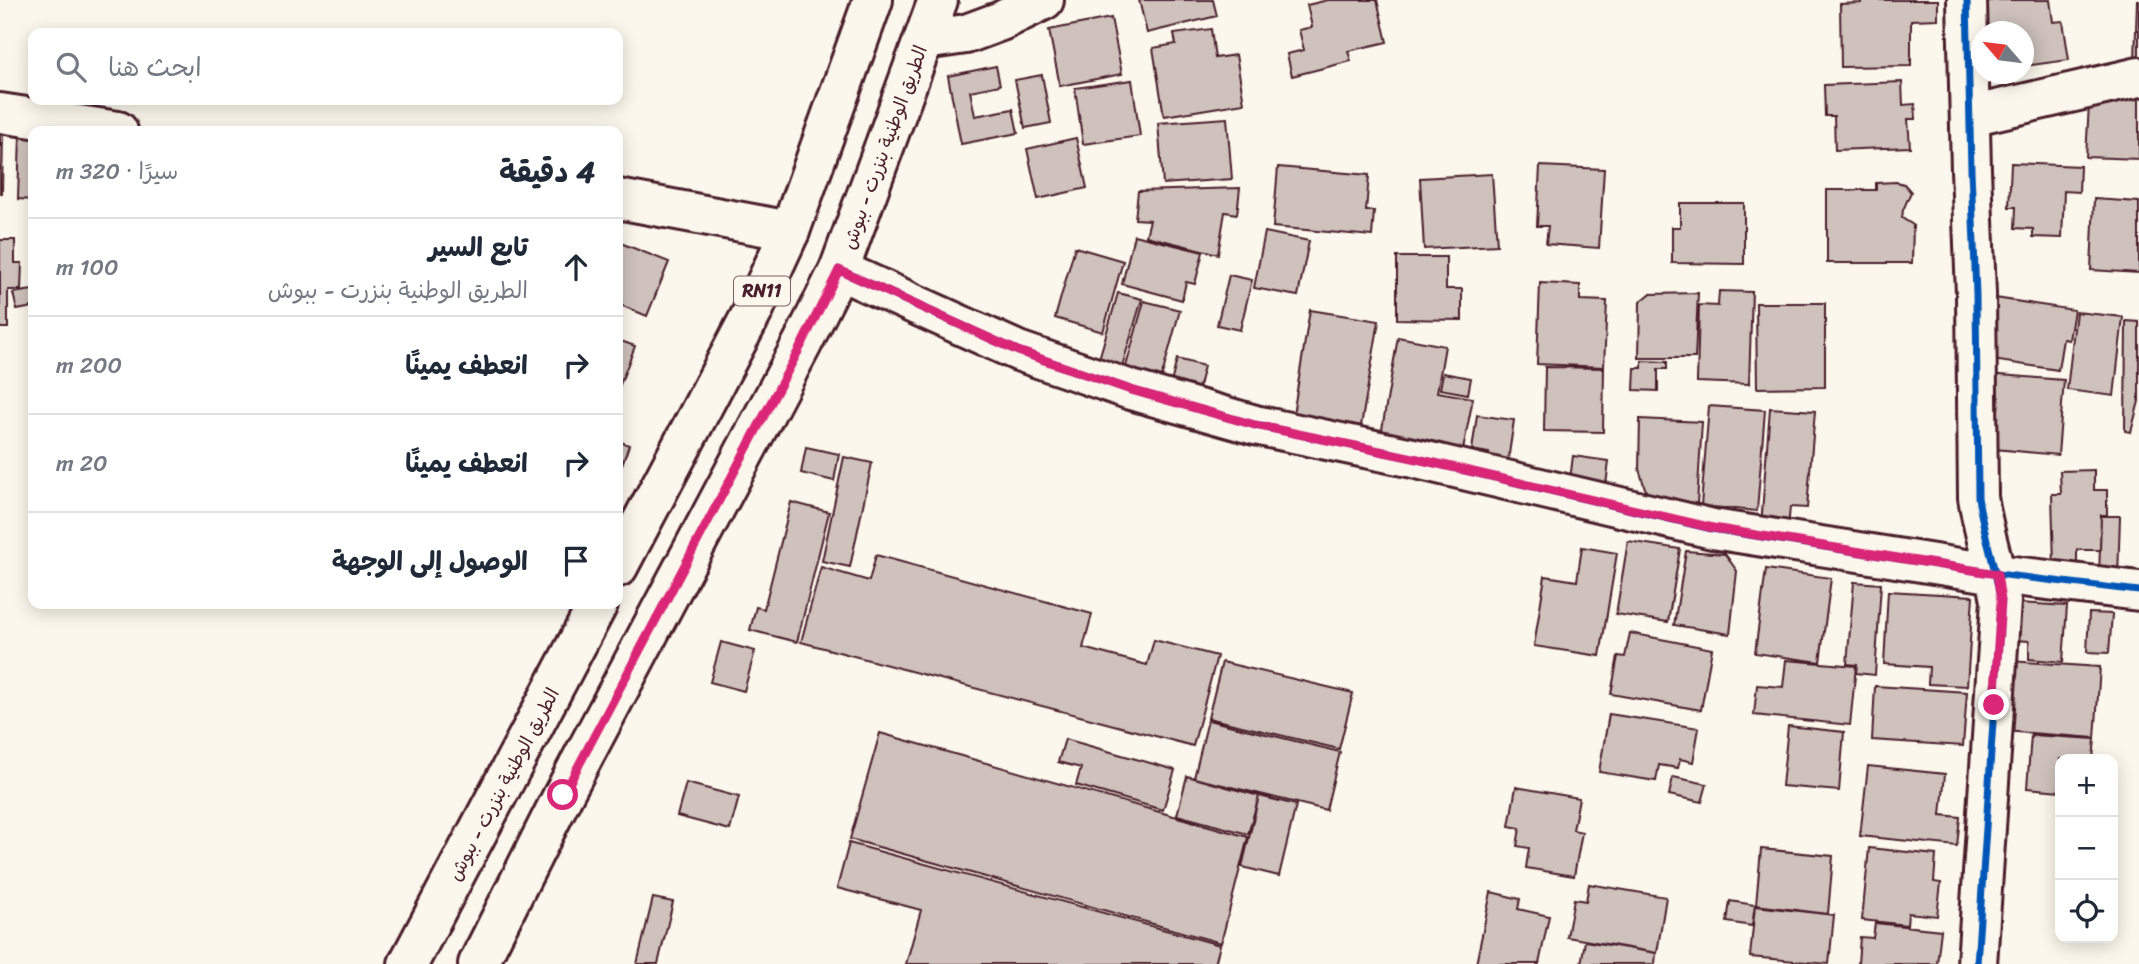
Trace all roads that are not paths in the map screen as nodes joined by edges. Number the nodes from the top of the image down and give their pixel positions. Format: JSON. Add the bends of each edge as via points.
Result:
{"nodes":[{"id":1,"x":873,"y":0,"type":"edge"},
{"id":2,"x":938,"y":0,"type":"edge"},
{"id":3,"x":1044,"y":0,"type":"edge"},
{"id":4,"x":1967,"y":0,"type":"edge"},
{"id":5,"x":924,"y":40,"type":"junction"},
{"id":6,"x":2139,"y":77,"type":"edge"},
{"id":7,"x":0,"y":113,"type":"edge"},
{"id":8,"x":1970,"y":116,"type":"junction"},
{"id":9,"x":85,"y":126,"type":"edge"},
{"id":10,"x":623,"y":201,"type":"edge"},
{"id":11,"x":790,"y":230,"type":"junction"},
{"id":12,"x":839,"y":270,"type":"junction"},
{"id":13,"x":623,"y":558,"type":"edge"},
{"id":14,"x":1997,"y":574,"type":"junction"},
{"id":15,"x":2139,"y":592,"type":"edge"},
{"id":16,"x":595,"y":609,"type":"edge"},
{"id":17,"x":408,"y":964,"type":"edge"},
{"id":18,"x":478,"y":964,"type":"edge"},
{"id":19,"x":1977,"y":964,"type":"edge"}],
"edges":[{"from":1,"to":11,"type":"street","number":"RN11"},
{"from":2,"to":5,"type":"street","name":"الطريق الوطنية بنزرت - ببوش","number":"RN11"},
{"from":3,"to":5,"type":"street","via":[[965,34]]},
{"from":4,"to":8,"type":"street"},
{"from":5,"to":12,"type":"street","name":"الطريق الوطنية بنزرت - ببوش","number":"RN11"},
{"from":6,"to":8,"type":"street"},
{"from":7,"to":9,"type":"street"},
{"from":8,"to":14,"type":"street","via":[[1978,496]]},
{"from":10,"to":11,"type":"street"},
{"from":11,"to":13,"type":"street","number":"RN11","via":[[752,313]]},
{"from":12,"to":14,"type":"street","via":[[1018,351],[1131,390],[1255,425],[1713,528]]},
{"from":12,"to":18,"type":"street","name":"الطريق الوطنية بنزرت - ببوش","number":"RN11"},
{"from":14,"to":15,"type":"street"},
{"from":14,"to":19,"type":"street","via":[[2001,601]]},
{"from":16,"to":17,"type":"street","name":"الطريق الوطنية بنزرت - ببوش"}]}
